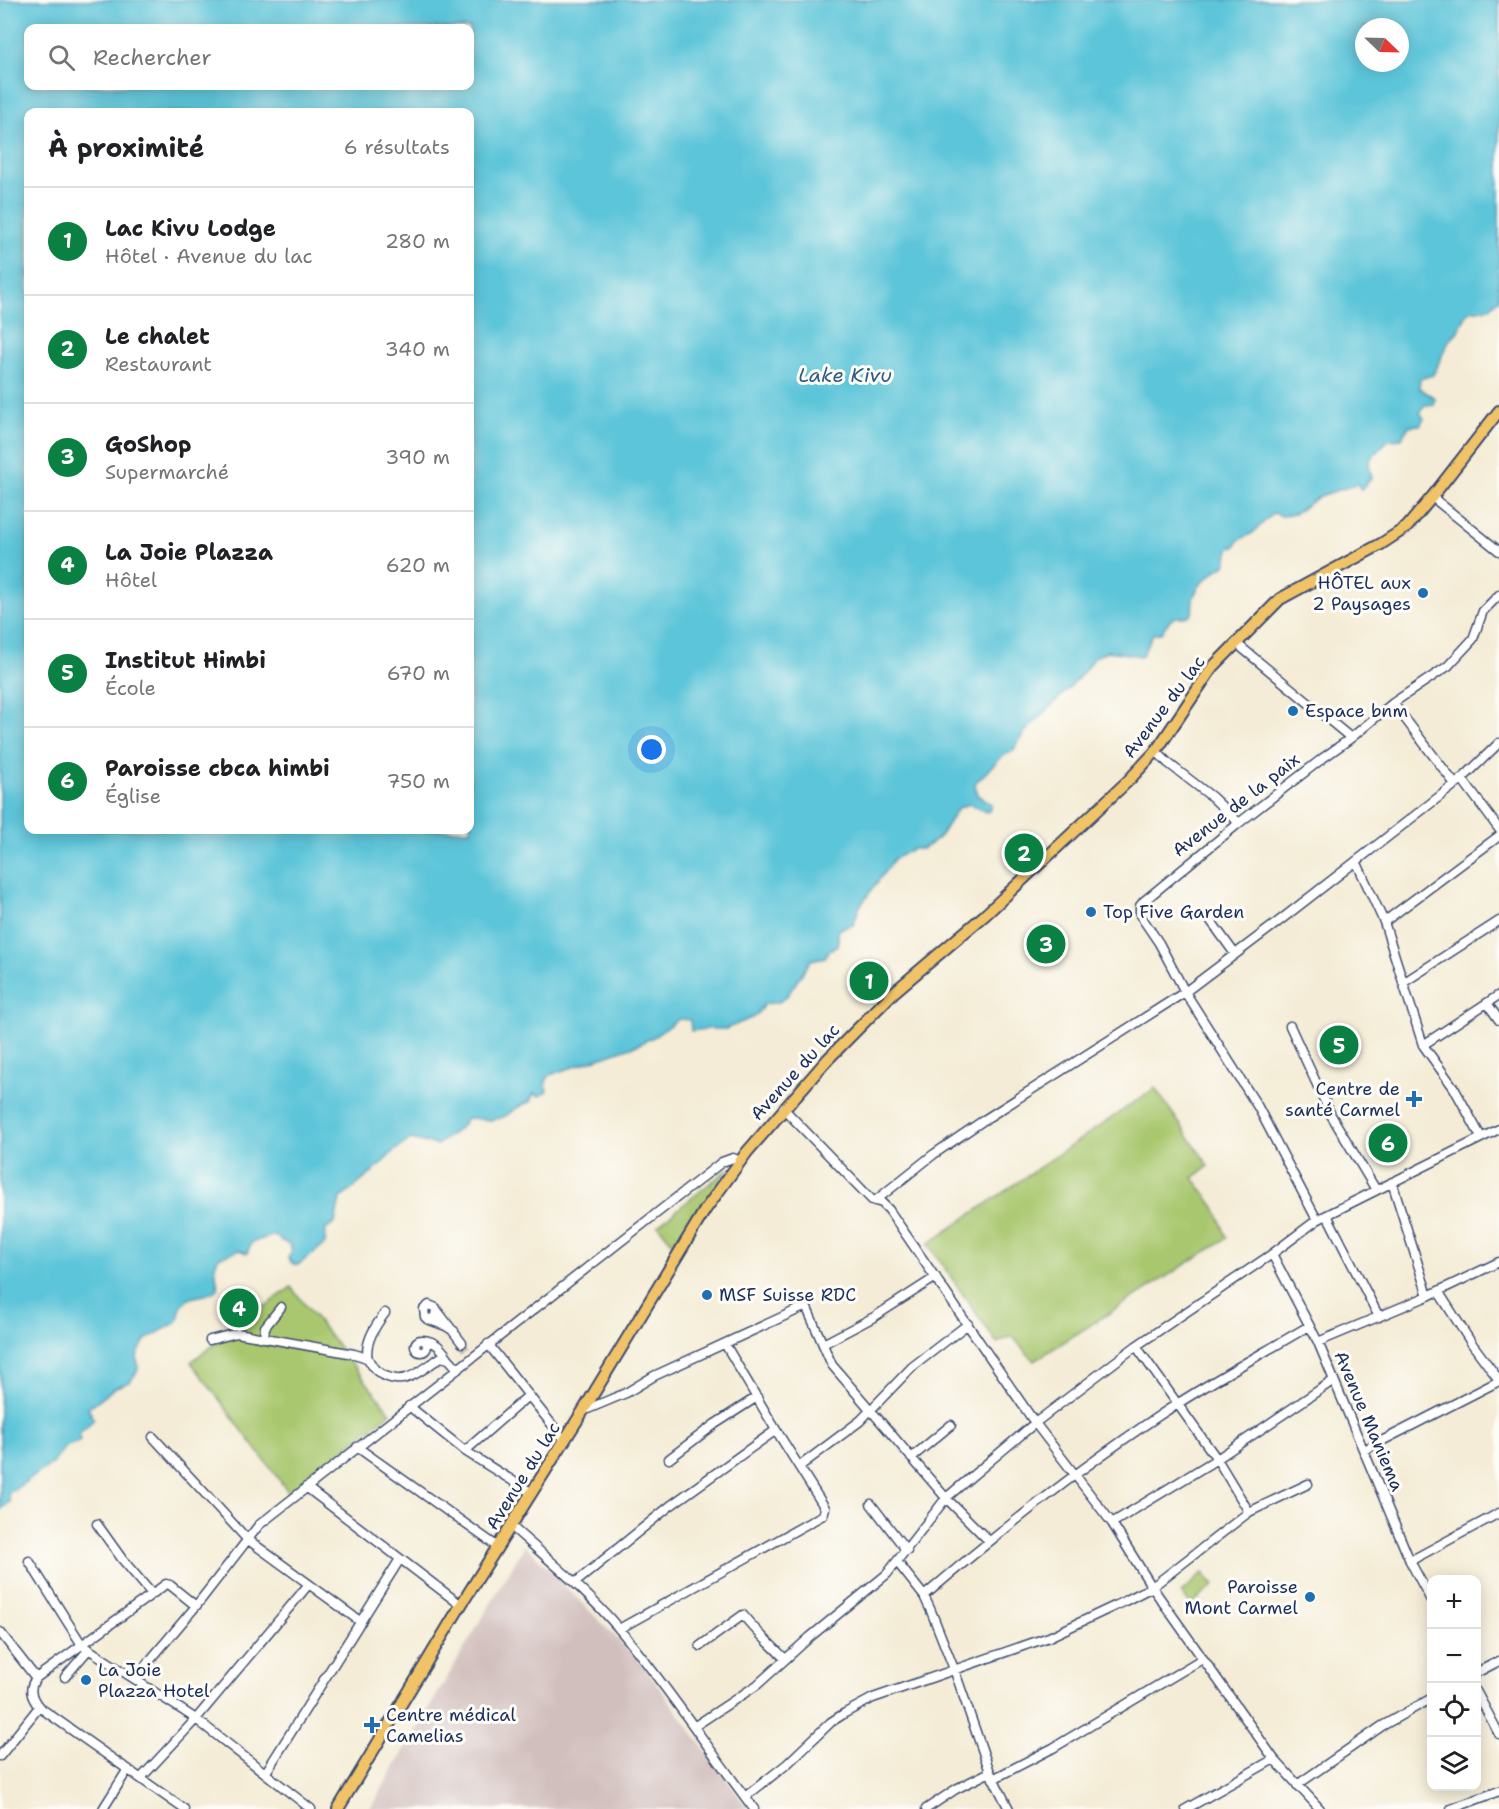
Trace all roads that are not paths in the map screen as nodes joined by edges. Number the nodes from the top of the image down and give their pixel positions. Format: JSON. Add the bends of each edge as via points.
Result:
{"nodes":[{"id":1,"x":1499,"y":411,"type":"edge"},
{"id":2,"x":1432,"y":497,"type":"junction"},
{"id":3,"x":1499,"y":551,"type":"edge"},
{"id":4,"x":1499,"y":595,"type":"edge"},
{"id":5,"x":1236,"y":643,"type":"junction"},
{"id":6,"x":1393,"y":703,"type":"junction"},
{"id":7,"x":1351,"y":738,"type":"junction"},
{"id":8,"x":1499,"y":743,"type":"edge"},
{"id":9,"x":1156,"y":751,"type":"junction"},
{"id":10,"x":1459,"y":782,"type":"junction"},
{"id":11,"x":1239,"y":823,"type":"junction"},
{"id":12,"x":1499,"y":829,"type":"edge"},
{"id":13,"x":1499,"y":836,"type":"edge"},
{"id":14,"x":1356,"y":861,"type":"junction"},
{"id":15,"x":1210,"y":921,"type":"dead end"},
{"id":16,"x":1499,"y":921,"type":"edge"},
{"id":17,"x":1384,"y":922,"type":"junction"},
{"id":18,"x":1235,"y":954,"type":"junction"},
{"id":19,"x":1403,"y":983,"type":"junction"},
{"id":20,"x":1185,"y":992,"type":"junction"},
{"id":21,"x":1499,"y":995,"type":"edge"},
{"id":22,"x":1487,"y":1003,"type":"junction"},
{"id":23,"x":1499,"y":1020,"type":"edge"},
{"id":24,"x":1290,"y":1026,"type":"dead end"},
{"id":25,"x":1423,"y":1045,"type":"junction"},
{"id":26,"x":783,"y":1108,"type":"junction"},
{"id":27,"x":1499,"y":1128,"type":"edge"},
{"id":28,"x":1481,"y":1137,"type":"junction"},
{"id":29,"x":740,"y":1161,"type":"junction"},
{"id":30,"x":1392,"y":1182,"type":"junction"},
{"id":31,"x":1376,"y":1190,"type":"junction"},
{"id":32,"x":875,"y":1201,"type":"junction"},
{"id":33,"x":1327,"y":1215,"type":"junction"},
{"id":34,"x":1317,"y":1220,"type":"junction"},
{"id":35,"x":1272,"y":1254,"type":"junction"},
{"id":36,"x":1499,"y":1262,"type":"edge"},
{"id":37,"x":936,"y":1277,"type":"junction"},
{"id":38,"x":1438,"y":1291,"type":"junction"},
{"id":39,"x":1428,"y":1296,"type":"junction"},
{"id":40,"x":281,"y":1307,"type":"dead end"},
{"id":41,"x":385,"y":1313,"type":"dead end"},
{"id":42,"x":1379,"y":1317,"type":"junction"},
{"id":43,"x":968,"y":1324,"type":"junction"},
{"id":44,"x":1310,"y":1326,"type":"junction"},
{"id":45,"x":454,"y":1331,"type":"junction"},
{"id":46,"x":264,"y":1338,"type":"junction"},
{"id":47,"x":210,"y":1340,"type":"dead end"},
{"id":48,"x":1318,"y":1342,"type":"junction"},
{"id":49,"x":488,"y":1344,"type":"junction"},
{"id":50,"x":725,"y":1344,"type":"junction"},
{"id":51,"x":823,"y":1344,"type":"junction"},
{"id":52,"x":1136,"y":1347,"type":"junction"},
{"id":53,"x":467,"y":1351,"type":"junction"},
{"id":54,"x":445,"y":1358,"type":"junction"},
{"id":55,"x":368,"y":1359,"type":"junction"},
{"id":56,"x":458,"y":1369,"type":"junction"},
{"id":57,"x":1334,"y":1380,"type":"junction"},
{"id":58,"x":1499,"y":1381,"type":"edge"},
{"id":59,"x":529,"y":1395,"type":"junction"},
{"id":60,"x":757,"y":1397,"type":"junction"},
{"id":61,"x":1178,"y":1404,"type":"junction"},
{"id":62,"x":409,"y":1406,"type":"junction"},
{"id":63,"x":583,"y":1411,"type":"junction"},
{"id":64,"x":871,"y":1412,"type":"junction"},
{"id":65,"x":1035,"y":1423,"type":"junction"},
{"id":66,"x":951,"y":1425,"type":"dead end"},
{"id":67,"x":776,"y":1430,"type":"junction"},
{"id":68,"x":153,"y":1437,"type":"dead end"},
{"id":69,"x":565,"y":1441,"type":"junction"},
{"id":70,"x":357,"y":1447,"type":"junction"},
{"id":71,"x":1364,"y":1450,"type":"junction"},
{"id":72,"x":465,"y":1451,"type":"junction"},
{"id":73,"x":911,"y":1458,"type":"junction"},
{"id":74,"x":669,"y":1459,"type":"dead end"},
{"id":75,"x":1217,"y":1460,"type":"junction"},
{"id":76,"x":800,"y":1466,"type":"junction"},
{"id":77,"x":1076,"y":1474,"type":"junction"},
{"id":78,"x":1308,"y":1484,"type":"dead end"},
{"id":79,"x":306,"y":1487,"type":"junction"},
{"id":80,"x":532,"y":1492,"type":"junction"},
{"id":81,"x":946,"y":1498,"type":"junction"},
{"id":82,"x":871,"y":1504,"type":"dead end"},
{"id":83,"x":1249,"y":1512,"type":"junction"},
{"id":84,"x":1499,"y":1513,"type":"edge"},
{"id":85,"x":1112,"y":1523,"type":"junction"},
{"id":86,"x":97,"y":1524,"type":"dead end"},
{"id":87,"x":511,"y":1526,"type":"junction"},
{"id":88,"x":247,"y":1539,"type":"junction"},
{"id":89,"x":989,"y":1541,"type":"junction"},
{"id":90,"x":498,"y":1547,"type":"junction"},
{"id":91,"x":907,"y":1551,"type":"junction"},
{"id":92,"x":400,"y":1559,"type":"junction"},
{"id":93,"x":29,"y":1561,"type":"dead end"},
{"id":94,"x":1410,"y":1561,"type":"junction"},
{"id":95,"x":898,"y":1563,"type":"junction"},
{"id":96,"x":575,"y":1583,"type":"junction"},
{"id":97,"x":309,"y":1584,"type":"junction"},
{"id":98,"x":1152,"y":1587,"type":"junction"},
{"id":99,"x":152,"y":1594,"type":"junction"},
{"id":100,"x":1427,"y":1594,"type":"edge"},
{"id":101,"x":924,"y":1596,"type":"junction"},
{"id":102,"x":461,"y":1605,"type":"junction"},
{"id":103,"x":196,"y":1606,"type":"junction"},
{"id":104,"x":361,"y":1622,"type":"junction"},
{"id":105,"x":619,"y":1629,"type":"junction"},
{"id":106,"x":0,"y":1632,"type":"edge"},
{"id":107,"x":700,"y":1646,"type":"dead end"},
{"id":108,"x":85,"y":1647,"type":"junction"},
{"id":109,"x":785,"y":1659,"type":"junction"},
{"id":110,"x":1202,"y":1659,"type":"junction"},
{"id":111,"x":1499,"y":1660,"type":"edge"},
{"id":112,"x":954,"y":1669,"type":"junction"},
{"id":113,"x":1481,"y":1670,"type":"edge"},
{"id":114,"x":65,"y":1677,"type":"dead end"},
{"id":115,"x":36,"y":1678,"type":"junction"},
{"id":116,"x":135,"y":1678,"type":"junction"},
{"id":117,"x":1427,"y":1700,"type":"edge"},
{"id":118,"x":1481,"y":1700,"type":"edge"},
{"id":119,"x":39,"y":1707,"type":"junction"},
{"id":120,"x":196,"y":1719,"type":"junction"},
{"id":121,"x":695,"y":1726,"type":"junction"},
{"id":122,"x":1499,"y":1734,"type":"edge"},
{"id":123,"x":0,"y":1756,"type":"edge"},
{"id":124,"x":1274,"y":1759,"type":"junction"},
{"id":125,"x":128,"y":1769,"type":"junction"},
{"id":126,"x":266,"y":1772,"type":"junction"},
{"id":127,"x":991,"y":1776,"type":"junction"},
{"id":128,"x":141,"y":1778,"type":"junction"},
{"id":129,"x":1297,"y":1785,"type":"junction"},
{"id":130,"x":1499,"y":1791,"type":"edge"},
{"id":131,"x":745,"y":1797,"type":"junction"},
{"id":132,"x":103,"y":1809,"type":"edge"},
{"id":133,"x":184,"y":1809,"type":"edge"},
{"id":134,"x":311,"y":1809,"type":"edge"},
{"id":135,"x":339,"y":1809,"type":"edge"},
{"id":136,"x":754,"y":1809,"type":"edge"},
{"id":137,"x":926,"y":1809,"type":"edge"},
{"id":138,"x":1009,"y":1809,"type":"edge"},
{"id":139,"x":1186,"y":1809,"type":"edge"},
{"id":140,"x":1320,"y":1809,"type":"edge"},
{"id":141,"x":1450,"y":1809,"type":"edge"}],
"edges":[{"from":1,"to":2,"type":"main road","name":"Avenue du lac"},
{"from":2,"to":3,"type":"street"},
{"from":2,"to":5,"type":"main road","name":"Avenue du lac","via":[[1407,526],[1390,538],[1280,599]]},
{"from":4,"to":6,"type":"street","name":"Avenue de la paix","via":[[1483,611],[1473,639],[1448,666]]},
{"from":5,"to":7,"type":"street"},
{"from":5,"to":9,"type":"main road","name":"Avenue du lac","via":[[1207,675]]},
{"from":6,"to":7,"type":"street","name":"Avenue de la paix"},
{"from":6,"to":10,"type":"street"},
{"from":7,"to":11,"type":"street","name":"Avenue de la paix"},
{"from":8,"to":10,"type":"street"},
{"from":9,"to":11,"type":"street"},
{"from":9,"to":26,"type":"main road","name":"Avenue du lac","via":[[985,915],[893,993]]},
{"from":10,"to":12,"type":"street"},
{"from":10,"to":14,"type":"street"},
{"from":11,"to":20,"type":"street","name":"Avenue de la paix","via":[[1140,906],[1140,915]]},
{"from":13,"to":17,"type":"street"},
{"from":14,"to":17,"type":"street"},
{"from":14,"to":18,"type":"street"},
{"from":15,"to":18,"type":"street"},
{"from":16,"to":19,"type":"street"},
{"from":17,"to":19,"type":"street"},
{"from":18,"to":20,"type":"street"},
{"from":19,"to":25,"type":"street"},
{"from":20,"to":32,"type":"street","via":[[984,1120]]},
{"from":20,"to":34,"type":"street","via":[[1258,1107]]},
{"from":21,"to":22,"type":"street"},
{"from":22,"to":23,"type":"street"},
{"from":22,"to":25,"type":"street"},
{"from":24,"to":31,"type":"street","via":[[1331,1114]]},
{"from":25,"to":28,"type":"street","via":[[1454,1088]]},
{"from":26,"to":29,"type":"main road","name":"Avenue du lac"},
{"from":26,"to":32,"type":"street"},
{"from":27,"to":28,"type":"street"},
{"from":28,"to":30,"type":"street"},
{"from":29,"to":49,"type":"street","via":[[733,1158],[722,1162]]},
{"from":29,"to":63,"type":"main road","name":"Avenue du lac","via":[[705,1210]]},
{"from":30,"to":31,"type":"street"},
{"from":30,"to":39,"type":"street"},
{"from":31,"to":33,"type":"street"},
{"from":32,"to":37,"type":"street","via":[[889,1210]]},
{"from":33,"to":34,"type":"street"},
{"from":33,"to":42,"type":"street"},
{"from":34,"to":35,"type":"street"},
{"from":35,"to":44,"type":"street","name":"Avenue Maniema"},
{"from":35,"to":52,"type":"street"},
{"from":36,"to":38,"type":"street"},
{"from":37,"to":43,"type":"street"},
{"from":37,"to":51,"type":"street"},
{"from":38,"to":39,"type":"street"},
{"from":38,"to":58,"type":"street"},
{"from":39,"to":42,"type":"street"},
{"from":40,"to":46,"type":"street","via":[[265,1327]]},
{"from":41,"to":55,"type":"street","via":[[369,1341]]},
{"from":42,"to":48,"type":"street"},
{"from":43,"to":64,"type":"street","via":[[912,1367]]},
{"from":43,"to":65,"type":"street"},
{"from":44,"to":48,"type":"street","name":"Avenue Maniema"},
{"from":44,"to":61,"type":"street"},
{"from":45,"to":45,"type":"street","via":[[429,1319],[436,1315],[436,1308]]},
{"from":45,"to":53,"type":"street"},
{"from":46,"to":47,"type":"street","via":[[237,1332]]},
{"from":46,"to":55,"type":"street"},
{"from":48,"to":57,"type":"street","name":"Avenue Maniema"},
{"from":49,"to":53,"type":"street"},
{"from":49,"to":59,"type":"street"},
{"from":50,"to":51,"type":"street","via":[[806,1306]]},
{"from":50,"to":60,"type":"street"},
{"from":50,"to":63,"type":"street"},
{"from":51,"to":64,"type":"street","via":[[832,1365]]},
{"from":52,"to":61,"type":"street"},
{"from":52,"to":65,"type":"street"},
{"from":53,"to":56,"type":"street"},
{"from":54,"to":54,"type":"street","via":[[416,1351],[414,1345],[416,1341],[431,1341],[438,1344]]},
{"from":54,"to":55,"type":"street","via":[[400,1380],[374,1369]]},
{"from":54,"to":56,"type":"street"},
{"from":56,"to":62,"type":"street"},
{"from":57,"to":71,"type":"street","name":"Avenue Maniema"},
{"from":57,"to":75,"type":"street"},
{"from":58,"to":71,"type":"street"},
{"from":59,"to":69,"type":"street"},
{"from":59,"to":72,"type":"street"},
{"from":60,"to":67,"type":"street"},
{"from":60,"to":74,"type":"street"},
{"from":61,"to":75,"type":"street"},
{"from":61,"to":77,"type":"street"},
{"from":62,"to":70,"type":"street"},
{"from":62,"to":72,"type":"street"},
{"from":63,"to":69,"type":"main road","name":"Avenue du lac"},
{"from":64,"to":73,"type":"street"},
{"from":64,"to":76,"type":"street"},
{"from":65,"to":77,"type":"street"},
{"from":65,"to":81,"type":"street"},
{"from":66,"to":73,"type":"street"},
{"from":67,"to":76,"type":"street"},
{"from":67,"to":96,"type":"street","via":[[670,1506]]},
{"from":68,"to":88,"type":"street"},
{"from":69,"to":80,"type":"main road","name":"Avenue du lac"},
{"from":70,"to":79,"type":"street"},
{"from":70,"to":90,"type":"street"},
{"from":71,"to":94,"type":"street","name":"Avenue Maniema"},
{"from":72,"to":80,"type":"street"},
{"from":73,"to":81,"type":"street"},
{"from":75,"to":83,"type":"street"},
{"from":75,"to":85,"type":"street"},
{"from":76,"to":105,"type":"street","via":[[825,1508],[824,1515]]},
{"from":77,"to":85,"type":"street"},
{"from":77,"to":89,"type":"street"},
{"from":78,"to":83,"type":"street"},
{"from":79,"to":88,"type":"street"},
{"from":79,"to":92,"type":"street"},
{"from":80,"to":87,"type":"main road","name":"Avenue du lac"},
{"from":81,"to":89,"type":"street"},
{"from":81,"to":91,"type":"street"},
{"from":82,"to":91,"type":"street"},
{"from":83,"to":98,"type":"street"},
{"from":84,"to":94,"type":"street"},
{"from":85,"to":98,"type":"street"},
{"from":86,"to":99,"type":"street"},
{"from":87,"to":90,"type":"main road","name":"Avenue du lac"},
{"from":87,"to":96,"type":"street"},
{"from":88,"to":97,"type":"street"},
{"from":88,"to":103,"type":"street"},
{"from":89,"to":101,"type":"street"},
{"from":90,"to":102,"type":"main road","name":"Avenue du lac"},
{"from":91,"to":95,"type":"street"},
{"from":92,"to":102,"type":"street"},
{"from":92,"to":104,"type":"street"},
{"from":93,"to":108,"type":"street"},
{"from":94,"to":100,"type":"street","name":"Avenue Maniema"},
{"from":95,"to":101,"type":"street"},
{"from":95,"to":109,"type":"street"},
{"from":96,"to":105,"type":"street"},
{"from":97,"to":104,"type":"street"},
{"from":97,"to":120,"type":"street"},
{"from":98,"to":110,"type":"street"},
{"from":98,"to":112,"type":"street","via":[[1050,1637]]},
{"from":99,"to":103,"type":"street","via":[[168,1584]]},
{"from":99,"to":108,"type":"street"},
{"from":101,"to":112,"type":"street"},
{"from":102,"to":135,"type":"main road","name":"Avenue du lac"},
{"from":103,"to":116,"type":"street"},
{"from":104,"to":126,"type":"street"},
{"from":105,"to":121,"type":"street"},
{"from":106,"to":115,"type":"street"},
{"from":107,"to":109,"type":"street","via":[[743,1615]]},
{"from":108,"to":114,"type":"street"},
{"from":108,"to":115,"type":"street"},
{"from":108,"to":116,"type":"street"},
{"from":109,"to":121,"type":"street","via":[[757,1684]]},
{"from":110,"to":124,"type":"street"},
{"from":110,"to":127,"type":"street","via":[[1053,1749]]},
{"from":111,"to":113,"type":"street"},
{"from":112,"to":127,"type":"street"},
{"from":112,"to":131,"type":"street","via":[[873,1698],[845,1713]]},
{"from":115,"to":119,"type":"street","via":[[31,1691]]},
{"from":116,"to":120,"type":"street"},
{"from":117,"to":129,"type":"street","via":[[1382,1726]]},
{"from":118,"to":122,"type":"street"},
{"from":119,"to":123,"type":"street"},
{"from":119,"to":125,"type":"street"},
{"from":120,"to":126,"type":"street"},
{"from":120,"to":128,"type":"street"},
{"from":121,"to":131,"type":"street"},
{"from":124,"to":129,"type":"street"},
{"from":124,"to":139,"type":"street"},
{"from":125,"to":128,"type":"street"},
{"from":125,"to":132,"type":"street"},
{"from":126,"to":134,"type":"street"},
{"from":127,"to":137,"type":"street","via":[[956,1789]]},
{"from":127,"to":138,"type":"street"},
{"from":128,"to":133,"type":"street"},
{"from":129,"to":140,"type":"street"},
{"from":130,"to":141,"type":"street"},
{"from":131,"to":136,"type":"street"}]}
